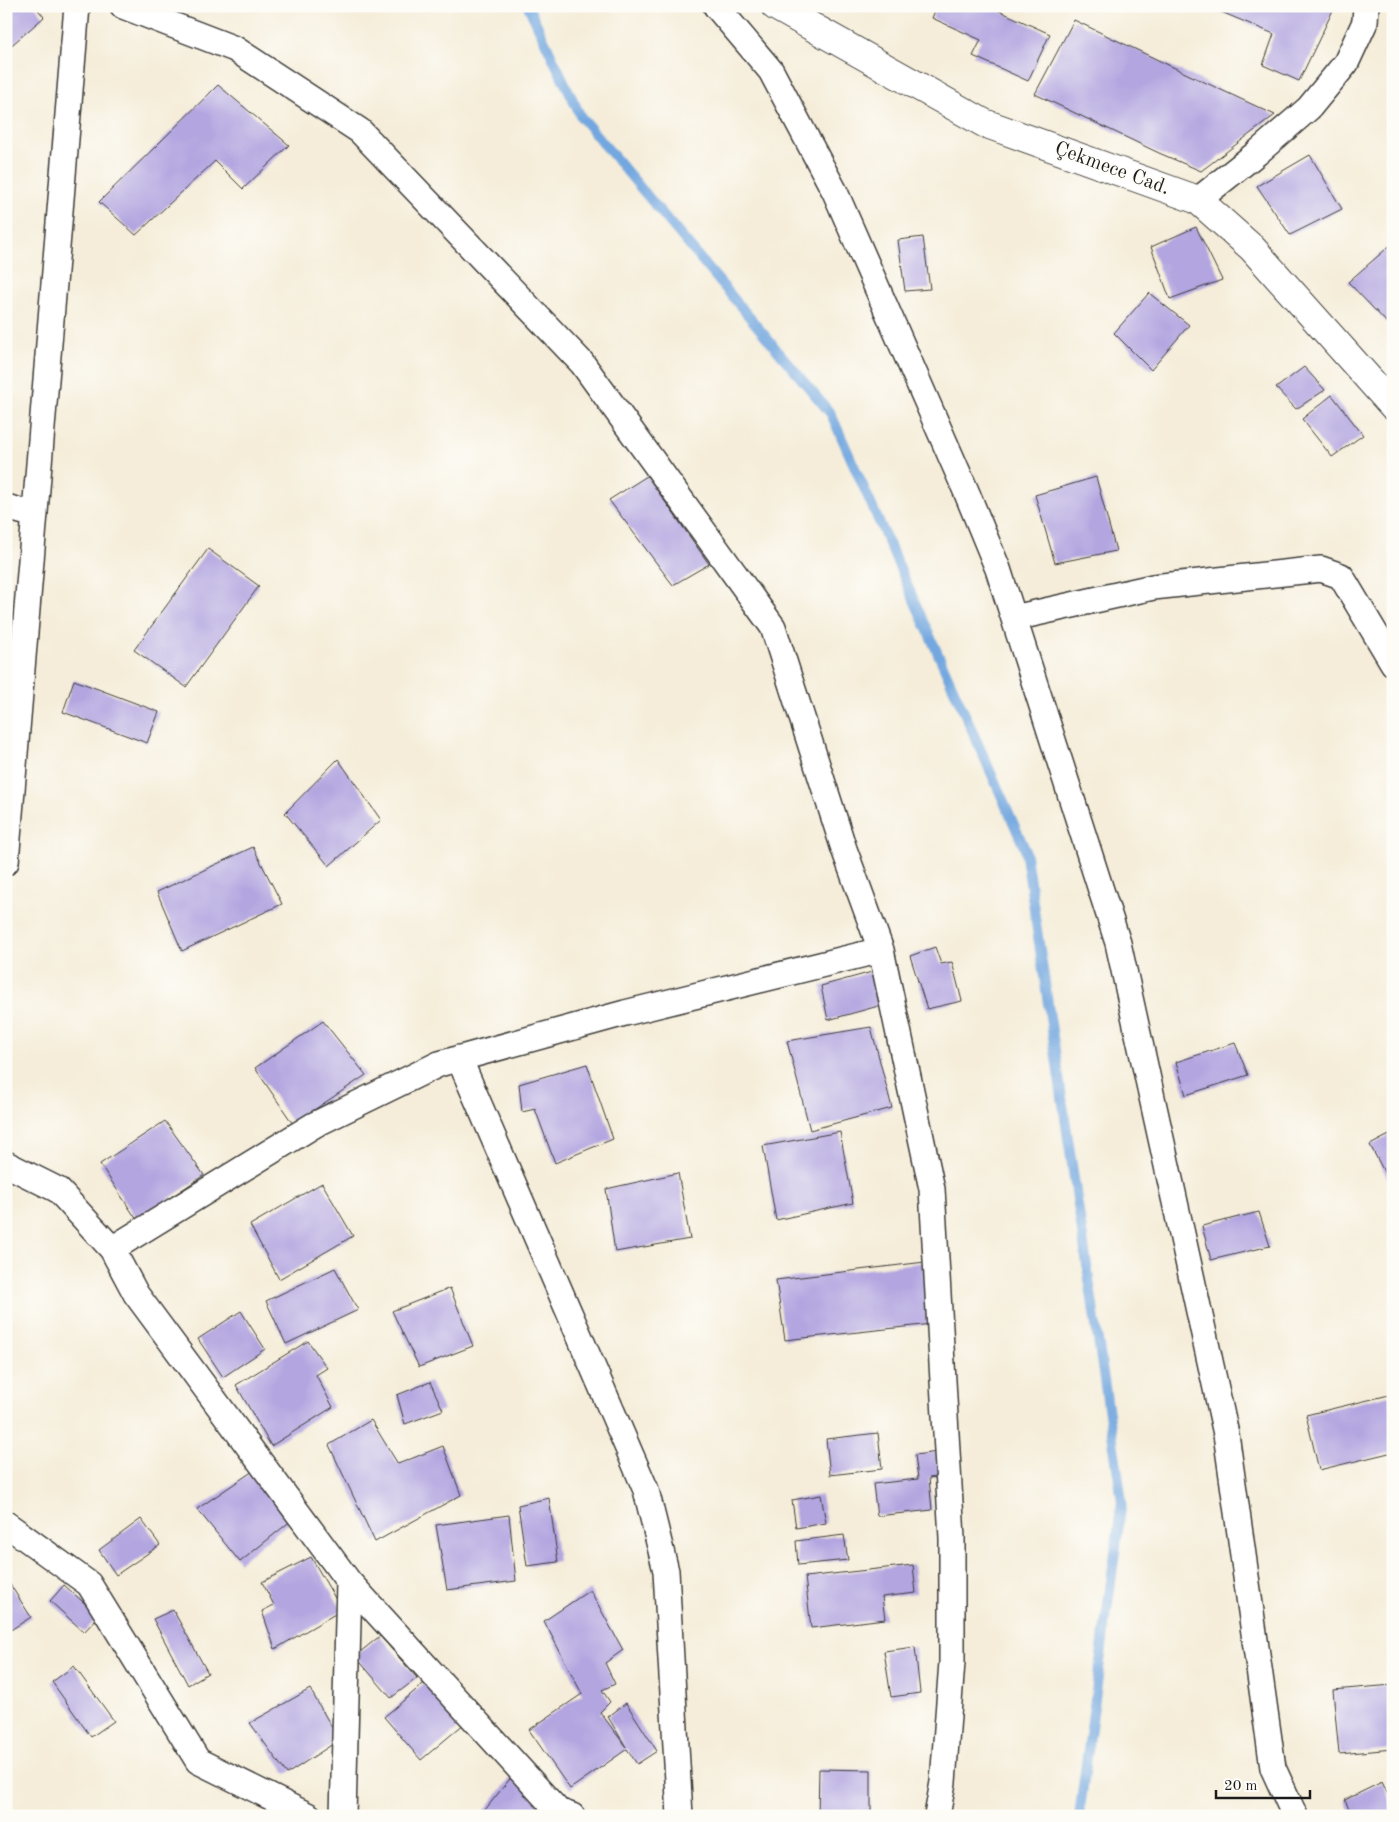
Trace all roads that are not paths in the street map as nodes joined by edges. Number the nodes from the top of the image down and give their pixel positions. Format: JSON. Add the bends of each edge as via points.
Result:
{"nodes":[{"id":1,"x":77,"y":6,"type":"edge"},
{"id":2,"x":123,"y":6,"type":"edge"},
{"id":3,"x":716,"y":6,"type":"edge"},
{"id":4,"x":776,"y":6,"type":"edge"},
{"id":5,"x":1366,"y":6,"type":"edge"},
{"id":6,"x":1198,"y":200,"type":"junction"},
{"id":7,"x":1393,"y":406,"type":"edge"},
{"id":8,"x":6,"y":507,"type":"edge"},
{"id":9,"x":35,"y":515,"type":"junction"},
{"id":10,"x":1014,"y":618,"type":"junction"},
{"id":11,"x":1393,"y":663,"type":"edge"},
{"id":12,"x":6,"y":862,"type":"edge"},
{"id":13,"x":880,"y":950,"type":"junction"},
{"id":14,"x":459,"y":1058,"type":"junction"},
{"id":15,"x":6,"y":1164,"type":"edge"},
{"id":16,"x":112,"y":1249,"type":"junction"},
{"id":17,"x":6,"y":1524,"type":"edge"},
{"id":18,"x":349,"y":1582,"type":"junction"},
{"id":19,"x":309,"y":1816,"type":"edge"},
{"id":20,"x":343,"y":1816,"type":"edge"},
{"id":21,"x":572,"y":1816,"type":"edge"},
{"id":22,"x":680,"y":1816,"type":"edge"},
{"id":23,"x":937,"y":1816,"type":"edge"},
{"id":24,"x":1295,"y":1816,"type":"edge"}],
"edges":[{"from":1,"to":9,"type":"street"},
{"from":2,"to":13,"type":"street","via":[[235,49],[360,131],[582,363],[773,627]]},
{"from":3,"to":10,"type":"street","via":[[771,71],[835,192],[966,491]]},
{"from":4,"to":6,"type":"street","name":"Çekmece Cad.","via":[[984,123]]},
{"from":5,"to":6,"type":"street","via":[[1366,22],[1346,63],[1309,108]]},
{"from":6,"to":7,"type":"street","name":"Çekmece Cad.","via":[[1252,248]]},
{"from":8,"to":9,"type":"street"},
{"from":9,"to":12,"type":"street"},
{"from":10,"to":11,"type":"street","via":[[1153,587],[1321,569],[1341,576]]},
{"from":10,"to":24,"type":"street","via":[[1118,943],[1226,1434],[1273,1768]]},
{"from":13,"to":14,"type":"street"},
{"from":13,"to":23,"type":"street","via":[[932,1189],[952,1538],[952,1662],[943,1782]]},
{"from":14,"to":16,"type":"street","via":[[439,1064],[314,1125]]},
{"from":14,"to":22,"type":"street","via":[[646,1490],[666,1571]]},
{"from":15,"to":16,"type":"street","via":[[58,1190]]},
{"from":16,"to":18,"type":"street","via":[[136,1294]]},
{"from":17,"to":19,"type":"street","via":[[89,1584],[198,1761]]},
{"from":18,"to":20,"type":"street"},
{"from":18,"to":21,"type":"street","via":[[558,1811]]}]}
